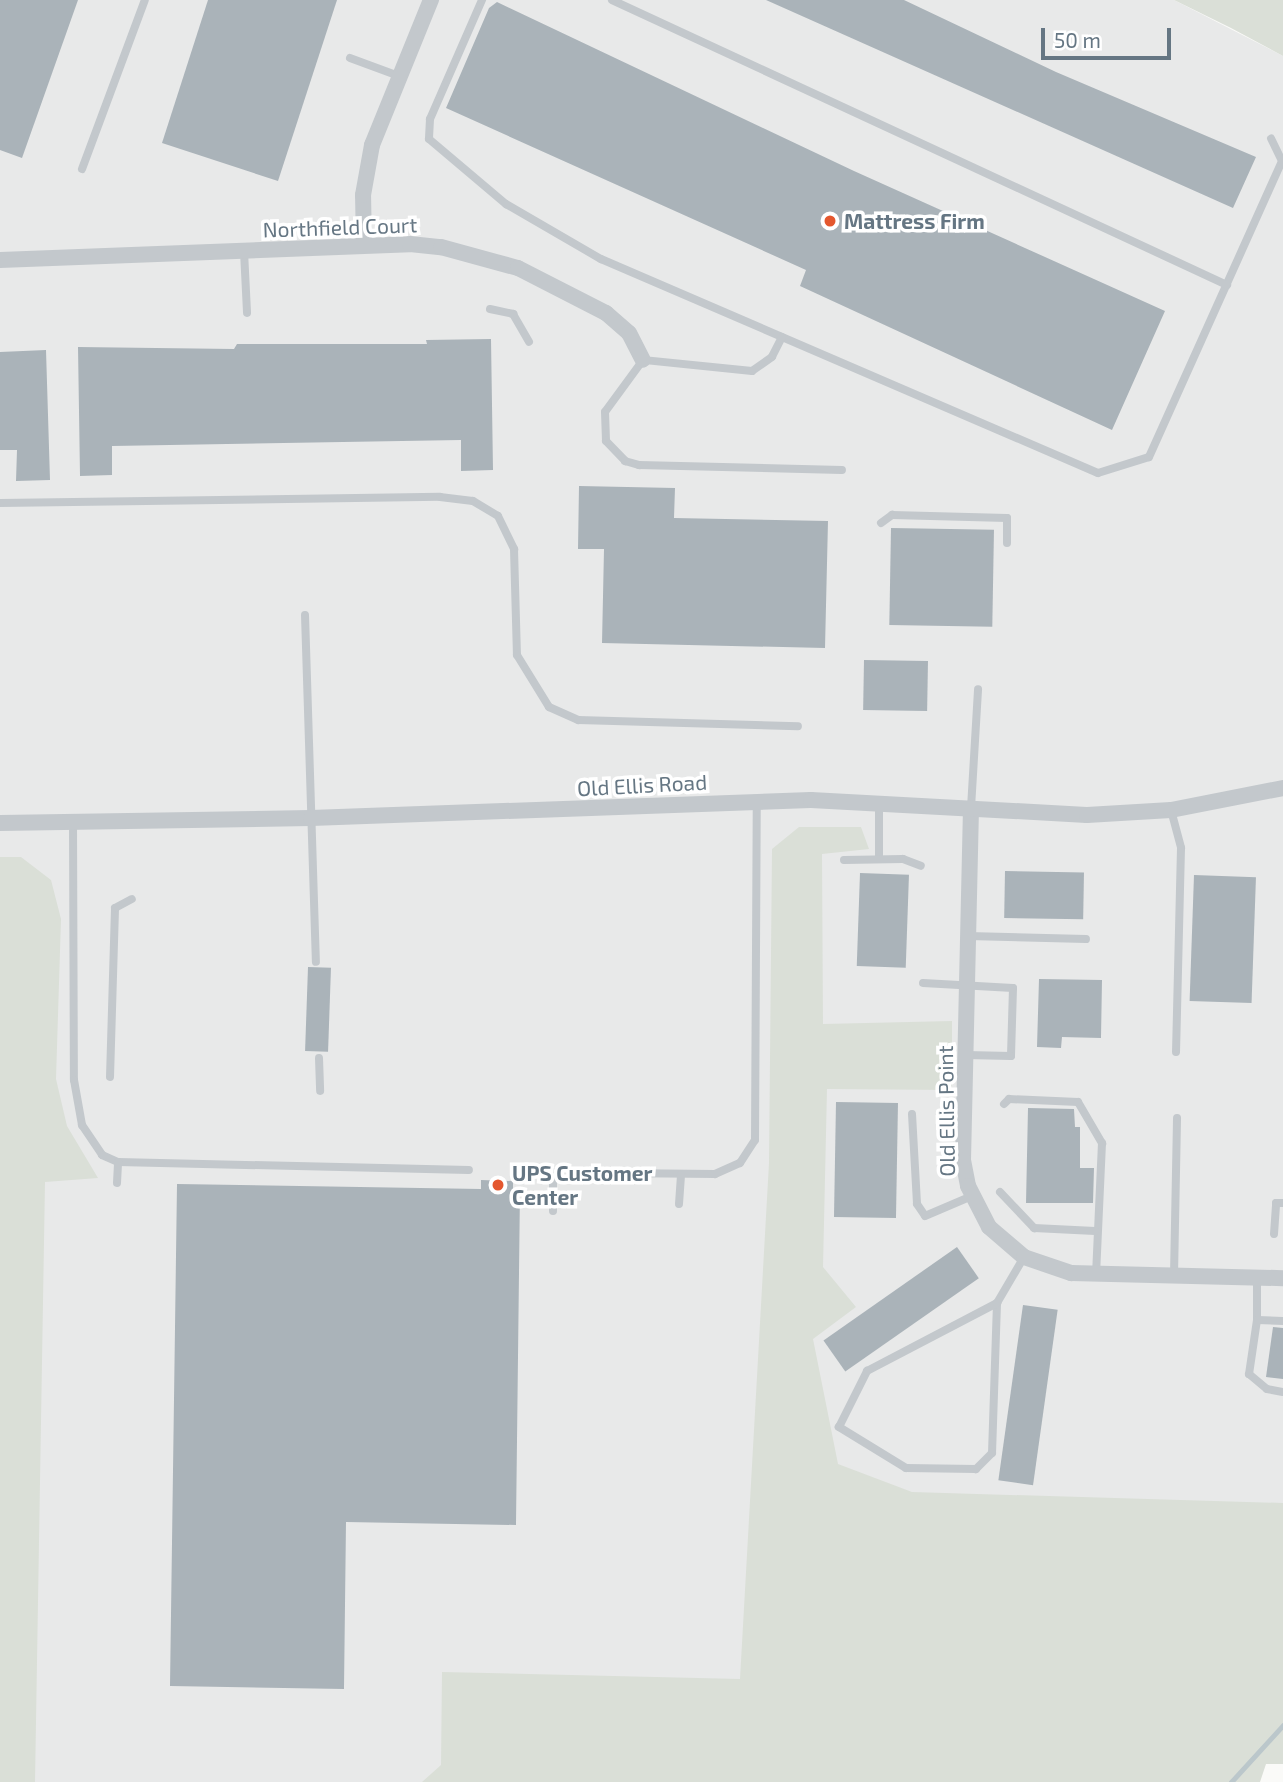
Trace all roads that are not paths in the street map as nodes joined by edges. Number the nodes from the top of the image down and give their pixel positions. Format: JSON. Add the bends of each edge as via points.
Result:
{"nodes":[{"id":1,"x":145,"y":0,"type":"edge"},
{"id":2,"x":431,"y":0,"type":"edge"},
{"id":3,"x":482,"y":0,"type":"edge"},
{"id":4,"x":612,"y":0,"type":"edge"},
{"id":5,"x":350,"y":58,"type":"dead end"},
{"id":6,"x":399,"y":76,"type":"junction"},
{"id":7,"x":1272,"y":138,"type":"dead end"},
{"id":8,"x":82,"y":169,"type":"dead end"},
{"id":9,"x":364,"y":245,"type":"junction"},
{"id":10,"x":244,"y":251,"type":"junction"},
{"id":11,"x":0,"y":260,"type":"edge"},
{"id":12,"x":1227,"y":285,"type":"junction"},
{"id":13,"x":490,"y":309,"type":"dead end"},
{"id":14,"x":247,"y":313,"type":"dead end"},
{"id":15,"x":782,"y":337,"type":"junction"},
{"id":16,"x":529,"y":342,"type":"dead end"},
{"id":17,"x":643,"y":360,"type":"junction"},
{"id":18,"x":842,"y":470,"type":"dead end"},
{"id":19,"x":0,"y":502,"type":"edge"},
{"id":20,"x":881,"y":523,"type":"dead end"},
{"id":21,"x":1007,"y":543,"type":"dead end"},
{"id":22,"x":305,"y":615,"type":"dead end"},
{"id":23,"x":978,"y":689,"type":"dead end"},
{"id":24,"x":798,"y":726,"type":"dead end"},
{"id":25,"x":1283,"y":788,"type":"edge"},
{"id":26,"x":757,"y":800,"type":"junction"},
{"id":27,"x":879,"y":801,"type":"junction"},
{"id":28,"x":971,"y":808,"type":"junction"},
{"id":29,"x":1171,"y":810,"type":"junction"},
{"id":30,"x":311,"y":818,"type":"junction"},
{"id":31,"x":0,"y":823,"type":"edge"},
{"id":32,"x":73,"y":823,"type":"junction"},
{"id":33,"x":879,"y":859,"type":"junction"},
{"id":34,"x":844,"y":860,"type":"dead end"},
{"id":35,"x":922,"y":866,"type":"dead end"},
{"id":36,"x":132,"y":900,"type":"dead end"},
{"id":37,"x":968,"y":936,"type":"junction"},
{"id":38,"x":1086,"y":939,"type":"dead end"},
{"id":39,"x":316,"y":962,"type":"dead end"},
{"id":40,"x":923,"y":983,"type":"dead end"},
{"id":41,"x":967,"y":987,"type":"junction"},
{"id":42,"x":1176,"y":1052,"type":"dead end"},
{"id":43,"x":966,"y":1055,"type":"junction"},
{"id":44,"x":319,"y":1058,"type":"dead end"},
{"id":45,"x":110,"y":1077,"type":"dead end"},
{"id":46,"x":320,"y":1091,"type":"dead end"},
{"id":47,"x":1004,"y":1104,"type":"dead end"},
{"id":48,"x":912,"y":1114,"type":"dead end"},
{"id":49,"x":1178,"y":1118,"type":"dead end"},
{"id":50,"x":118,"y":1162,"type":"junction"},
{"id":51,"x":469,"y":1170,"type":"dead end"},
{"id":52,"x":553,"y":1172,"type":"dead end"},
{"id":53,"x":614,"y":1173,"type":"dead end"},
{"id":54,"x":681,"y":1175,"type":"junction"},
{"id":55,"x":117,"y":1183,"type":"dead end"},
{"id":56,"x":1000,"y":1192,"type":"dead end"},
{"id":57,"x":972,"y":1196,"type":"junction"},
{"id":58,"x":1283,"y":1203,"type":"edge"},
{"id":59,"x":679,"y":1204,"type":"dead end"},
{"id":60,"x":552,"y":1211,"type":"dead end"},
{"id":61,"x":1095,"y":1231,"type":"junction"},
{"id":62,"x":1273,"y":1234,"type":"dead end"},
{"id":63,"x":1024,"y":1257,"type":"junction"},
{"id":64,"x":1096,"y":1274,"type":"junction"},
{"id":65,"x":1174,"y":1276,"type":"junction"},
{"id":66,"x":1257,"y":1278,"type":"junction"},
{"id":67,"x":1283,"y":1278,"type":"edge"},
{"id":68,"x":997,"y":1303,"type":"junction"},
{"id":69,"x":1257,"y":1320,"type":"junction"},
{"id":70,"x":1283,"y":1321,"type":"edge"},
{"id":71,"x":1283,"y":1392,"type":"edge"}],
"edges":[{"from":1,"to":8,"type":"lane"},
{"from":2,"to":6,"type":"street"},
{"from":3,"to":15,"type":"lane","via":[[430,119],[429,139],[506,204],[601,259]]},
{"from":4,"to":12,"type":"lane"},
{"from":5,"to":6,"type":"lane"},
{"from":6,"to":9,"type":"street","via":[[365,170]]},
{"from":7,"to":12,"type":"lane","via":[[1282,161]]},
{"from":9,"to":10,"type":"street","name":"Northfield Court"},
{"from":9,"to":17,"type":"street","name":"Northfield Court","via":[[441,247],[518,268],[606,313],[629,333]]},
{"from":10,"to":11,"type":"street","name":"Northfield Court"},
{"from":10,"to":14,"type":"lane"},
{"from":12,"to":15,"type":"lane","via":[[1149,457],[1098,473]]},
{"from":13,"to":16,"type":"lane","via":[[513,314]]},
{"from":15,"to":17,"type":"lane","via":[[772,357],[752,371]]},
{"from":17,"to":18,"type":"lane","via":[[605,412],[606,441],[625,461]]},
{"from":19,"to":24,"type":"lane","via":[[440,497],[473,501],[498,516],[514,549],[517,655],[549,707],[578,720]]},
{"from":20,"to":21,"type":"lane","via":[[892,515],[1007,518]]},
{"from":22,"to":30,"type":"lane"},
{"from":23,"to":28,"type":"lane"},
{"from":25,"to":29,"type":"street","name":"Old Ellis Road"},
{"from":26,"to":27,"type":"street","name":"Old Ellis Road"},
{"from":26,"to":30,"type":"street","name":"Old Ellis Road"},
{"from":26,"to":54,"type":"lane","via":[[755,1140],[750,1153],[729,1170]]},
{"from":27,"to":28,"type":"street","name":"Old Ellis Road"},
{"from":27,"to":33,"type":"lane"},
{"from":28,"to":29,"type":"street","name":"Old Ellis Road","via":[[1087,815]]},
{"from":28,"to":37,"type":"street","name":"Old Ellis Point"},
{"from":29,"to":42,"type":"lane","via":[[1181,848]]},
{"from":30,"to":32,"type":"street","name":"Old Ellis Road"},
{"from":30,"to":39,"type":"lane"},
{"from":31,"to":32,"type":"street","name":"Old Ellis Road"},
{"from":32,"to":50,"type":"lane","via":[[77,1104],[91,1143]]},
{"from":33,"to":34,"type":"lane"},
{"from":33,"to":35,"type":"lane","via":[[903,859]]},
{"from":36,"to":45,"type":"lane","via":[[115,908]]},
{"from":37,"to":38,"type":"lane"},
{"from":37,"to":41,"type":"street","name":"Old Ellis Point"},
{"from":40,"to":41,"type":"lane"},
{"from":41,"to":43,"type":"street","name":"Old Ellis Point"},
{"from":41,"to":43,"type":"lane","via":[[1013,988],[1011,1056]]},
{"from":43,"to":57,"type":"street","name":"Old Ellis Point","via":[[963,1160]]},
{"from":44,"to":46,"type":"lane"},
{"from":47,"to":61,"type":"lane","via":[[1009,1099],[1078,1102],[1102,1143]]},
{"from":48,"to":57,"type":"lane","via":[[917,1204],[925,1216]]},
{"from":49,"to":65,"type":"lane"},
{"from":50,"to":51,"type":"lane"},
{"from":50,"to":55,"type":"lane"},
{"from":52,"to":60,"type":"lane"},
{"from":53,"to":54,"type":"lane"},
{"from":54,"to":59,"type":"lane"},
{"from":56,"to":61,"type":"lane","via":[[1034,1228]]},
{"from":57,"to":63,"type":"street","name":"Old Ellis Point","via":[[989,1227]]},
{"from":58,"to":62,"type":"lane","via":[[1276,1203]]},
{"from":61,"to":64,"type":"lane"},
{"from":63,"to":64,"type":"street","name":"Old Ellis Point","via":[[1046,1268]]},
{"from":63,"to":68,"type":"lane"},
{"from":64,"to":65,"type":"street","name":"Old Ellis Point"},
{"from":65,"to":66,"type":"street","name":"Old Ellis Point"},
{"from":66,"to":67,"type":"street","name":"Old Ellis Point"},
{"from":66,"to":69,"type":"lane"},
{"from":68,"to":68,"type":"lane","via":[[867,1371],[839,1427],[906,1468],[976,1469],[992,1453]]},
{"from":69,"to":70,"type":"lane"},
{"from":69,"to":71,"type":"lane","via":[[1249,1374],[1267,1389]]}]}
